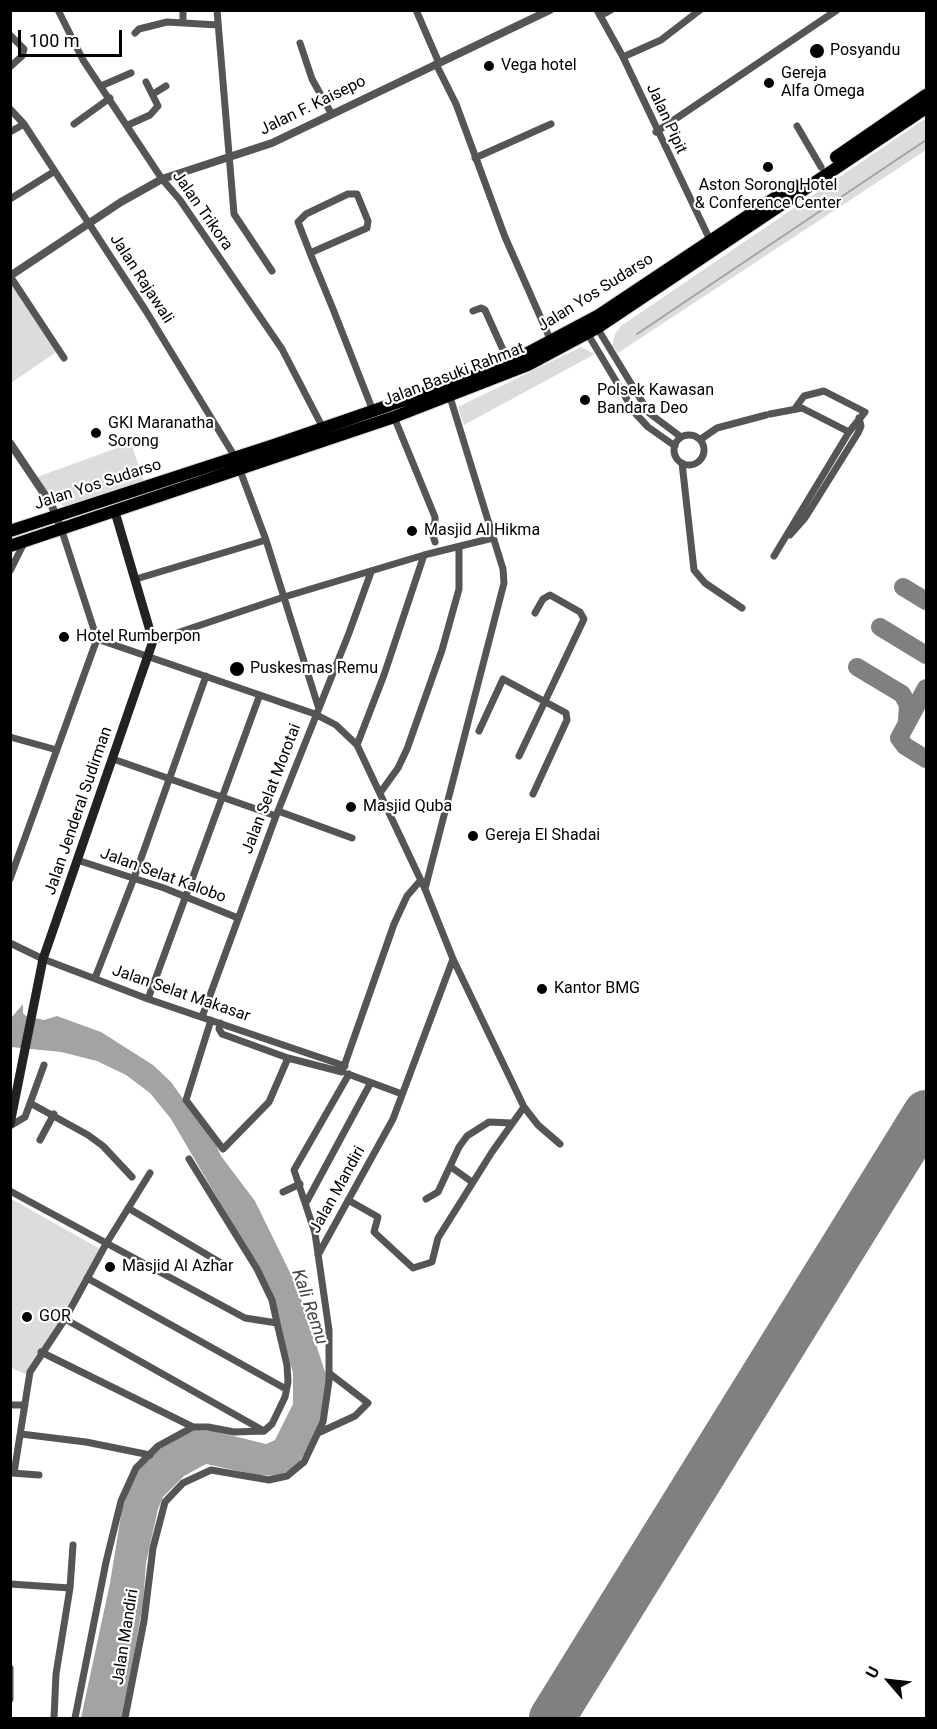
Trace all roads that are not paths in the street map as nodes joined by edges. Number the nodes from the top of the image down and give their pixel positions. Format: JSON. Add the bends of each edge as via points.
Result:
{"nodes":[{"id":1,"x":58,"y":10,"type":"edge"},
{"id":2,"x":183,"y":10,"type":"edge"},
{"id":3,"x":217,"y":10,"type":"edge"},
{"id":4,"x":416,"y":10,"type":"edge"},
{"id":5,"x":550,"y":10,"type":"edge"},
{"id":6,"x":611,"y":10,"type":"edge"},
{"id":7,"x":700,"y":10,"type":"edge"},
{"id":8,"x":837,"y":10,"type":"edge"},
{"id":9,"x":599,"y":13,"type":"edge"},
{"id":10,"x":183,"y":22,"type":"junction"},
{"id":11,"x":218,"y":25,"type":"junction"},
{"id":12,"x":135,"y":33,"type":"dead end"},
{"id":13,"x":10,"y":34,"type":"edge"},
{"id":14,"x":300,"y":42,"type":"dead end"},
{"id":15,"x":623,"y":57,"type":"junction"},
{"id":16,"x":437,"y":63,"type":"junction"},
{"id":17,"x":10,"y":67,"type":"edge"},
{"id":18,"x":131,"y":73,"type":"dead end"},
{"id":19,"x":146,"y":82,"type":"dead end"},
{"id":20,"x":101,"y":86,"type":"junction"},
{"id":21,"x":166,"y":86,"type":"dead end"},
{"id":22,"x":153,"y":93,"type":"junction"},
{"id":23,"x":110,"y":99,"type":"junction"},
{"id":24,"x":925,"y":101,"type":"edge"},
{"id":25,"x":10,"y":109,"type":"edge"},
{"id":26,"x":331,"y":113,"type":"junction"},
{"id":27,"x":24,"y":124,"type":"junction"},
{"id":28,"x":74,"y":124,"type":"dead end"},
{"id":29,"x":550,"y":124,"type":"dead end"},
{"id":30,"x":128,"y":125,"type":"junction"},
{"id":31,"x":797,"y":126,"type":"dead end"},
{"id":32,"x":10,"y":132,"type":"edge"},
{"id":33,"x":656,"y":132,"type":"junction"},
{"id":34,"x":230,"y":158,"type":"junction"},
{"id":35,"x":475,"y":158,"type":"junction"},
{"id":36,"x":822,"y":167,"type":"junction"},
{"id":37,"x":55,"y":171,"type":"junction"},
{"id":38,"x":162,"y":179,"type":"junction"},
{"id":39,"x":800,"y":186,"type":"junction"},
{"id":40,"x":10,"y":199,"type":"edge"},
{"id":41,"x":90,"y":223,"type":"junction"},
{"id":42,"x":710,"y":240,"type":"junction"},
{"id":43,"x":310,"y":253,"type":"junction"},
{"id":44,"x":272,"y":271,"type":"dead end"},
{"id":45,"x":10,"y":276,"type":"edge"},
{"id":46,"x":473,"y":311,"type":"dead end"},
{"id":47,"x":589,"y":326,"type":"junction"},
{"id":48,"x":551,"y":341,"type":"junction"},
{"id":49,"x":64,"y":358,"type":"dead end"},
{"id":50,"x":509,"y":363,"type":"junction"},
{"id":51,"x":450,"y":397,"type":"junction"},
{"id":52,"x":426,"y":399,"type":"junction"},
{"id":53,"x":796,"y":407,"type":"junction"},
{"id":54,"x":373,"y":411,"type":"junction"},
{"id":55,"x":394,"y":417,"type":"junction"},
{"id":56,"x":859,"y":418,"type":"junction"},
{"id":57,"x":323,"y":428,"type":"junction"},
{"id":58,"x":849,"y":432,"type":"junction"},
{"id":59,"x":681,"y":437,"type":"junction"},
{"id":60,"x":701,"y":439,"type":"junction"},
{"id":61,"x":10,"y":443,"type":"edge"},
{"id":62,"x":675,"y":446,"type":"junction"},
{"id":63,"x":836,"y":454,"type":"junction"},
{"id":64,"x":235,"y":457,"type":"junction"},
{"id":65,"x":843,"y":458,"type":"junction"},
{"id":66,"x":682,"y":463,"type":"junction"},
{"id":67,"x":241,"y":468,"type":"junction"},
{"id":68,"x":115,"y":512,"type":"junction"},
{"id":69,"x":59,"y":522,"type":"junction"},
{"id":70,"x":10,"y":531,"type":"edge"},
{"id":71,"x":493,"y":538,"type":"junction"},
{"id":72,"x":25,"y":540,"type":"junction"},
{"id":73,"x":266,"y":540,"type":"junction"},
{"id":74,"x":435,"y":542,"type":"dead end"},
{"id":75,"x":781,"y":545,"type":"junction"},
{"id":76,"x":10,"y":546,"type":"edge"},
{"id":77,"x":459,"y":547,"type":"junction"},
{"id":78,"x":424,"y":555,"type":"junction"},
{"id":79,"x":774,"y":556,"type":"dead end"},
{"id":80,"x":10,"y":571,"type":"edge"},
{"id":81,"x":371,"y":572,"type":"junction"},
{"id":82,"x":136,"y":579,"type":"junction"},
{"id":83,"x":284,"y":597,"type":"junction"},
{"id":84,"x":742,"y":608,"type":"dead end"},
{"id":85,"x":535,"y":613,"type":"dead end"},
{"id":86,"x":97,"y":639,"type":"junction"},
{"id":87,"x":153,"y":641,"type":"junction"},
{"id":88,"x":149,"y":655,"type":"junction"},
{"id":89,"x":206,"y":676,"type":"junction"},
{"id":90,"x":259,"y":697,"type":"junction"},
{"id":91,"x":544,"y":702,"type":"junction"},
{"id":92,"x":318,"y":706,"type":"junction"},
{"id":93,"x":315,"y":714,"type":"junction"},
{"id":94,"x":479,"y":731,"type":"dead end"},
{"id":95,"x":10,"y":737,"type":"edge"},
{"id":96,"x":357,"y":745,"type":"junction"},
{"id":97,"x":57,"y":750,"type":"junction"},
{"id":98,"x":519,"y":756,"type":"dead end"},
{"id":99,"x":113,"y":759,"type":"junction"},
{"id":100,"x":170,"y":777,"type":"junction"},
{"id":101,"x":380,"y":793,"type":"junction"},
{"id":102,"x":532,"y":794,"type":"dead end"},
{"id":103,"x":224,"y":797,"type":"junction"},
{"id":104,"x":277,"y":813,"type":"junction"},
{"id":105,"x":352,"y":838,"type":"dead end"},
{"id":106,"x":77,"y":860,"type":"junction"},
{"id":107,"x":134,"y":878,"type":"junction"},
{"id":108,"x":10,"y":879,"type":"edge"},
{"id":109,"x":420,"y":881,"type":"junction"},
{"id":110,"x":424,"y":890,"type":"junction"},
{"id":111,"x":186,"y":897,"type":"junction"},
{"id":112,"x":238,"y":918,"type":"junction"},
{"id":113,"x":10,"y":943,"type":"edge"},
{"id":114,"x":453,"y":958,"type":"junction"},
{"id":115,"x":43,"y":959,"type":"junction"},
{"id":116,"x":95,"y":978,"type":"junction"},
{"id":117,"x":148,"y":999,"type":"junction"},
{"id":118,"x":202,"y":1017,"type":"junction"},
{"id":119,"x":212,"y":1020,"type":"junction"},
{"id":120,"x":220,"y":1023,"type":"junction"},
{"id":121,"x":288,"y":1058,"type":"junction"},
{"id":122,"x":44,"y":1065,"type":"dead end"},
{"id":123,"x":346,"y":1071,"type":"junction"},
{"id":124,"x":370,"y":1084,"type":"junction"},
{"id":125,"x":402,"y":1094,"type":"junction"},
{"id":126,"x":30,"y":1103,"type":"junction"},
{"id":127,"x":524,"y":1107,"type":"junction"},
{"id":128,"x":54,"y":1114,"type":"junction"},
{"id":129,"x":512,"y":1123,"type":"junction"},
{"id":130,"x":10,"y":1125,"type":"edge"},
{"id":131,"x":40,"y":1140,"type":"dead end"},
{"id":132,"x":560,"y":1144,"type":"dead end"},
{"id":133,"x":189,"y":1159,"type":"dead end"},
{"id":134,"x":451,"y":1167,"type":"junction"},
{"id":135,"x":150,"y":1173,"type":"dead end"},
{"id":136,"x":132,"y":1177,"type":"dead end"},
{"id":137,"x":472,"y":1182,"type":"junction"},
{"id":138,"x":300,"y":1184,"type":"junction"},
{"id":139,"x":10,"y":1191,"type":"edge"},
{"id":140,"x":283,"y":1192,"type":"dead end"},
{"id":141,"x":426,"y":1199,"type":"dead end"},
{"id":142,"x":348,"y":1200,"type":"junction"},
{"id":143,"x":307,"y":1201,"type":"junction"},
{"id":144,"x":128,"y":1208,"type":"junction"},
{"id":145,"x":106,"y":1244,"type":"junction"},
{"id":146,"x":318,"y":1255,"type":"junction"},
{"id":147,"x":221,"y":1263,"type":"dead end"},
{"id":148,"x":87,"y":1278,"type":"junction"},
{"id":149,"x":65,"y":1319,"type":"junction"},
{"id":150,"x":277,"y":1323,"type":"junction"},
{"id":151,"x":41,"y":1352,"type":"junction"},
{"id":152,"x":330,"y":1373,"type":"junction"},
{"id":153,"x":286,"y":1389,"type":"junction"},
{"id":154,"x":10,"y":1405,"type":"edge"},
{"id":155,"x":25,"y":1405,"type":"junction"},
{"id":156,"x":193,"y":1427,"type":"junction"},
{"id":157,"x":264,"y":1431,"type":"junction"},
{"id":158,"x":21,"y":1434,"type":"junction"},
{"id":159,"x":318,"y":1434,"type":"junction"},
{"id":160,"x":150,"y":1455,"type":"junction"},
{"id":161,"x":12,"y":1473,"type":"edge"},
{"id":162,"x":39,"y":1475,"type":"dead end"},
{"id":163,"x":73,"y":1545,"type":"dead end"},
{"id":164,"x":10,"y":1584,"type":"edge"},
{"id":165,"x":70,"y":1588,"type":"junction"},
{"id":166,"x":10,"y":1668,"type":"edge"},
{"id":167,"x":10,"y":1699,"type":"edge"},
{"id":168,"x":54,"y":1719,"type":"edge"},
{"id":169,"x":75,"y":1719,"type":"edge"},
{"id":170,"x":125,"y":1719,"type":"edge"}],
"edges":[{"from":1,"to":20,"type":"street","name":"Jalan Trikora"},
{"from":2,"to":10,"type":"street"},
{"from":3,"to":11,"type":"street"},
{"from":4,"to":16,"type":"street"},
{"from":5,"to":16,"type":"street","name":"Jalan F. Kaisepo"},
{"from":6,"to":9,"type":"street"},
{"from":7,"to":15,"type":"street","via":[[661,40]]},
{"from":8,"to":33,"type":"street"},
{"from":9,"to":15,"type":"street","name":"Jalan Pipit"},
{"from":10,"to":11,"type":"street"},
{"from":10,"to":12,"type":"street","via":[[166,22]]},
{"from":11,"to":34,"type":"street"},
{"from":13,"to":17,"type":"street","via":[[24,49]]},
{"from":14,"to":26,"type":"street","via":[[312,79]]},
{"from":15,"to":33,"type":"street","name":"Jalan Pipit"},
{"from":16,"to":26,"type":"street","name":"Jalan F. Kaisepo"},
{"from":16,"to":35,"type":"street"},
{"from":18,"to":20,"type":"street"},
{"from":19,"to":22,"type":"street"},
{"from":20,"to":23,"type":"street","name":"Jalan Trikora"},
{"from":21,"to":22,"type":"street"},
{"from":22,"to":30,"type":"street","via":[[157,102],[154,112]]},
{"from":23,"to":28,"type":"street"},
{"from":23,"to":30,"type":"street","name":"Jalan Trikora"},
{"from":24,"to":36,"type":"highway","name":"Jalan Yos Sudarso"},
{"from":24,"to":39,"type":"highway","name":"Jalan Basuki Rahmat"},
{"from":25,"to":27,"type":"street","name":"Jalan Rajawali"},
{"from":26,"to":34,"type":"street","name":"Jalan F. Kaisepo","via":[[272,143]]},
{"from":27,"to":32,"type":"street"},
{"from":27,"to":37,"type":"street","name":"Jalan Rajawali"},
{"from":29,"to":35,"type":"street"},
{"from":30,"to":38,"type":"street","name":"Jalan Trikora"},
{"from":31,"to":36,"type":"street"},
{"from":33,"to":42,"type":"street","name":"Jalan Pipit"},
{"from":34,"to":38,"type":"street","name":"Jalan F. Kaisepo"},
{"from":34,"to":44,"type":"street","via":[[237,221]]},
{"from":35,"to":48,"type":"street"},
{"from":36,"to":39,"type":"highway","name":"Jalan Yos Sudarso"},
{"from":37,"to":40,"type":"street"},
{"from":37,"to":41,"type":"street","name":"Jalan Rajawali"},
{"from":38,"to":41,"type":"street","name":"Jalan F. Kaisepo"},
{"from":38,"to":57,"type":"street","name":"Jalan Trikora","via":[[282,349]]},
{"from":39,"to":42,"type":"highway","name":"Jalan Yos Sudarso"},
{"from":39,"to":47,"type":"highway","name":"Jalan Basuki Rahmat"},
{"from":41,"to":45,"type":"street","name":"Jalan F. Kaisepo"},
{"from":41,"to":64,"type":"street","name":"Jalan Rajawali"},
{"from":42,"to":47,"type":"highway","name":"Jalan Yos Sudarso"},
{"from":43,"to":43,"type":"street","via":[[298,222],[300,218],[348,194],[357,194],[367,228]]},
{"from":43,"to":54,"type":"street"},
{"from":45,"to":49,"type":"street"},
{"from":46,"to":50,"type":"street","via":[[485,310]]},
{"from":47,"to":48,"type":"highway","name":"Jalan Yos Sudarso"},
{"from":47,"to":51,"type":"highway","name":"Jalan Basuki Rahmat","via":[[503,377]]},
{"from":47,"to":59,"type":"street","via":[[649,413]]},
{"from":47,"to":62,"type":"street","via":[[641,421]]},
{"from":48,"to":50,"type":"highway","name":"Jalan Yos Sudarso"},
{"from":50,"to":52,"type":"highway","name":"Jalan Yos Sudarso"},
{"from":51,"to":52,"type":"highway","name":"Jalan Basuki Rahmat"},
{"from":51,"to":71,"type":"street"},
{"from":52,"to":54,"type":"highway","name":"Jalan Yos Sudarso"},
{"from":52,"to":55,"type":"highway","name":"Jalan Basuki Rahmat"},
{"from":53,"to":56,"type":"street","via":[[804,396],[824,391],[865,412]]},
{"from":53,"to":58,"type":"street"},
{"from":53,"to":60,"type":"street","via":[[717,428]]},
{"from":54,"to":57,"type":"highway","name":"Jalan Yos Sudarso"},
{"from":55,"to":67,"type":"highway","name":"Jalan Basuki Rahmat"},
{"from":55,"to":74,"type":"street","via":[[435,517],[431,529]]},
{"from":56,"to":58,"type":"street"},
{"from":56,"to":65,"type":"street","via":[[861,426]]},
{"from":57,"to":64,"type":"highway","name":"Jalan Yos Sudarso"},
{"from":58,"to":63,"type":"street"},
{"from":59,"to":60,"type":"street","via":[[695,435]]},
{"from":59,"to":62,"type":"street"},
{"from":60,"to":66,"type":"street","via":[[702,459],[689,465]]},
{"from":61,"to":69,"type":"street"},
{"from":62,"to":66,"type":"street","via":[[674,452]]},
{"from":63,"to":65,"type":"street"},
{"from":63,"to":75,"type":"street"},
{"from":64,"to":67,"type":"street","name":"Jalan Rajawali"},
{"from":64,"to":69,"type":"highway","name":"Jalan Yos Sudarso"},
{"from":65,"to":75,"type":"street","via":[[806,518]]},
{"from":66,"to":84,"type":"street","via":[[694,570],[705,583]]},
{"from":67,"to":68,"type":"highway","name":"Jalan Basuki Rahmat"},
{"from":67,"to":73,"type":"street","name":"Jalan Rajawali"},
{"from":68,"to":69,"type":"highway","name":"Jalan Basuki Rahmat"},
{"from":68,"to":82,"type":"main road"},
{"from":69,"to":70,"type":"highway","name":"Jalan Yos Sudarso"},
{"from":69,"to":72,"type":"highway","name":"Jalan Basuki Rahmat"},
{"from":69,"to":86,"type":"street"},
{"from":71,"to":77,"type":"street"},
{"from":71,"to":110,"type":"street","via":[[504,583]]},
{"from":72,"to":76,"type":"highway","name":"Jalan Basuki Rahmat"},
{"from":72,"to":80,"type":"street"},
{"from":73,"to":82,"type":"street"},
{"from":73,"to":83,"type":"street","name":"Jalan Rajawali"},
{"from":75,"to":79,"type":"street"},
{"from":77,"to":78,"type":"street"},
{"from":77,"to":101,"type":"street","via":[[459,589],[442,650],[407,749]]},
{"from":78,"to":81,"type":"street"},
{"from":78,"to":96,"type":"street"},
{"from":81,"to":83,"type":"street"},
{"from":81,"to":92,"type":"street","name":"Jalan Selat Morotai"},
{"from":82,"to":87,"type":"main road"},
{"from":83,"to":87,"type":"street"},
{"from":83,"to":92,"type":"street","name":"Jalan Rajawali"},
{"from":85,"to":91,"type":"street","via":[[550,595],[580,612],[584,619]]},
{"from":86,"to":88,"type":"street"},
{"from":86,"to":97,"type":"street"},
{"from":87,"to":88,"type":"main road","name":"Jalan Jenderal Sudirman"},
{"from":88,"to":89,"type":"street"},
{"from":88,"to":99,"type":"main road","name":"Jalan Jenderal Sudirman"},
{"from":89,"to":90,"type":"street"},
{"from":89,"to":100,"type":"street"},
{"from":90,"to":93,"type":"street"},
{"from":90,"to":103,"type":"street"},
{"from":91,"to":94,"type":"street","via":[[503,679]]},
{"from":91,"to":98,"type":"street"},
{"from":91,"to":102,"type":"street","via":[[564,711],[568,718]]},
{"from":92,"to":93,"type":"street","name":"Jalan Selat Morotai"},
{"from":93,"to":96,"type":"street","via":[[336,725]]},
{"from":93,"to":104,"type":"street","name":"Jalan Selat Morotai"},
{"from":95,"to":97,"type":"street"},
{"from":96,"to":101,"type":"street"},
{"from":97,"to":108,"type":"street"},
{"from":99,"to":100,"type":"street"},
{"from":99,"to":106,"type":"main road","name":"Jalan Jenderal Sudirman"},
{"from":100,"to":103,"type":"street"},
{"from":100,"to":107,"type":"street"},
{"from":101,"to":109,"type":"street"},
{"from":103,"to":104,"type":"street"},
{"from":103,"to":111,"type":"street"},
{"from":104,"to":105,"type":"street"},
{"from":104,"to":112,"type":"street","name":"Jalan Selat Morotai"},
{"from":106,"to":107,"type":"street","name":"Jalan Selat Kalobo"},
{"from":106,"to":115,"type":"main road","name":"Jalan Jenderal Sudirman"},
{"from":107,"to":111,"type":"street","name":"Jalan Selat Kalobo"},
{"from":107,"to":116,"type":"street"},
{"from":109,"to":110,"type":"street"},
{"from":109,"to":123,"type":"street","via":[[407,896],[394,924]]},
{"from":110,"to":114,"type":"street"},
{"from":111,"to":112,"type":"street","name":"Jalan Selat Kalobo"},
{"from":111,"to":117,"type":"street"},
{"from":112,"to":118,"type":"street","name":"Jalan Selat Morotai"},
{"from":113,"to":115,"type":"street","name":"Jalan Selat Makasar"},
{"from":114,"to":125,"type":"street","name":"Jalan Mandiri"},
{"from":114,"to":127,"type":"street"},
{"from":115,"to":116,"type":"street","name":"Jalan Selat Makasar"},
{"from":115,"to":130,"type":"main road","name":"Jalan Jenderal Sudirman"},
{"from":116,"to":117,"type":"street","name":"Jalan Selat Makasar"},
{"from":117,"to":118,"type":"street","name":"Jalan Selat Makasar"},
{"from":118,"to":119,"type":"street","name":"Jalan Selat Makasar"},
{"from":119,"to":120,"type":"street","name":"Jalan Selat Makasar"},
{"from":119,"to":121,"type":"street","via":[[186,1100],[223,1149],[269,1102]]},
{"from":120,"to":121,"type":"street","via":[[222,1034]]},
{"from":120,"to":123,"type":"street","name":"Jalan Selat Makasar"},
{"from":121,"to":123,"type":"street","via":[[338,1073]]},
{"from":122,"to":126,"type":"street"},
{"from":123,"to":124,"type":"street"},
{"from":123,"to":138,"type":"street","via":[[295,1168]]},
{"from":124,"to":125,"type":"street"},
{"from":124,"to":143,"type":"street"},
{"from":125,"to":142,"type":"street","name":"Jalan Mandiri","via":[[393,1119]]},
{"from":126,"to":128,"type":"street"},
{"from":126,"to":130,"type":"street","via":[[22,1120]]},
{"from":127,"to":129,"type":"street"},
{"from":127,"to":132,"type":"street"},
{"from":128,"to":131,"type":"street"},
{"from":128,"to":136,"type":"street","via":[[103,1146]]},
{"from":129,"to":134,"type":"street","via":[[489,1122],[473,1130],[462,1141]]},
{"from":129,"to":137,"type":"street"},
{"from":133,"to":150,"type":"street","via":[[257,1269],[272,1300]]},
{"from":134,"to":137,"type":"street"},
{"from":134,"to":141,"type":"street","via":[[436,1194]]},
{"from":135,"to":144,"type":"street"},
{"from":137,"to":142,"type":"street","via":[[438,1238],[432,1262],[413,1268],[374,1232],[378,1217]]},
{"from":138,"to":140,"type":"street"},
{"from":138,"to":143,"type":"street"},
{"from":139,"to":145,"type":"street"},
{"from":142,"to":146,"type":"street","name":"Jalan Mandiri"},
{"from":143,"to":146,"type":"street"},
{"from":144,"to":145,"type":"street"},
{"from":144,"to":147,"type":"street"},
{"from":145,"to":148,"type":"street"},
{"from":145,"to":150,"type":"street","via":[[245,1318]]},
{"from":146,"to":152,"type":"street","name":"Jalan Mandiri","via":[[329,1330]]},
{"from":148,"to":149,"type":"street"},
{"from":148,"to":153,"type":"street"},
{"from":149,"to":151,"type":"street"},
{"from":149,"to":157,"type":"street"},
{"from":150,"to":153,"type":"street","via":[[286,1365]]},
{"from":151,"to":155,"type":"street","via":[[30,1372]]},
{"from":151,"to":156,"type":"street"},
{"from":152,"to":159,"type":"street","name":"Jalan Mandiri"},
{"from":152,"to":159,"type":"street","via":[[368,1403],[355,1416]]},
{"from":153,"to":157,"type":"street","via":[[272,1424]]},
{"from":154,"to":155,"type":"street"},
{"from":155,"to":158,"type":"street"},
{"from":156,"to":157,"type":"street"},
{"from":156,"to":160,"type":"street"},
{"from":158,"to":160,"type":"street"},
{"from":158,"to":161,"type":"street"},
{"from":159,"to":170,"type":"street","name":"Jalan Mandiri","via":[[304,1461],[287,1476],[269,1479],[211,1470],[183,1483],[165,1502],[153,1548]]},
{"from":160,"to":169,"type":"street","via":[[136,1468],[121,1502]]},
{"from":161,"to":162,"type":"street"},
{"from":163,"to":165,"type":"street"},
{"from":164,"to":165,"type":"street"},
{"from":165,"to":168,"type":"street","via":[[56,1674]]},
{"from":166,"to":167,"type":"street"}]}
